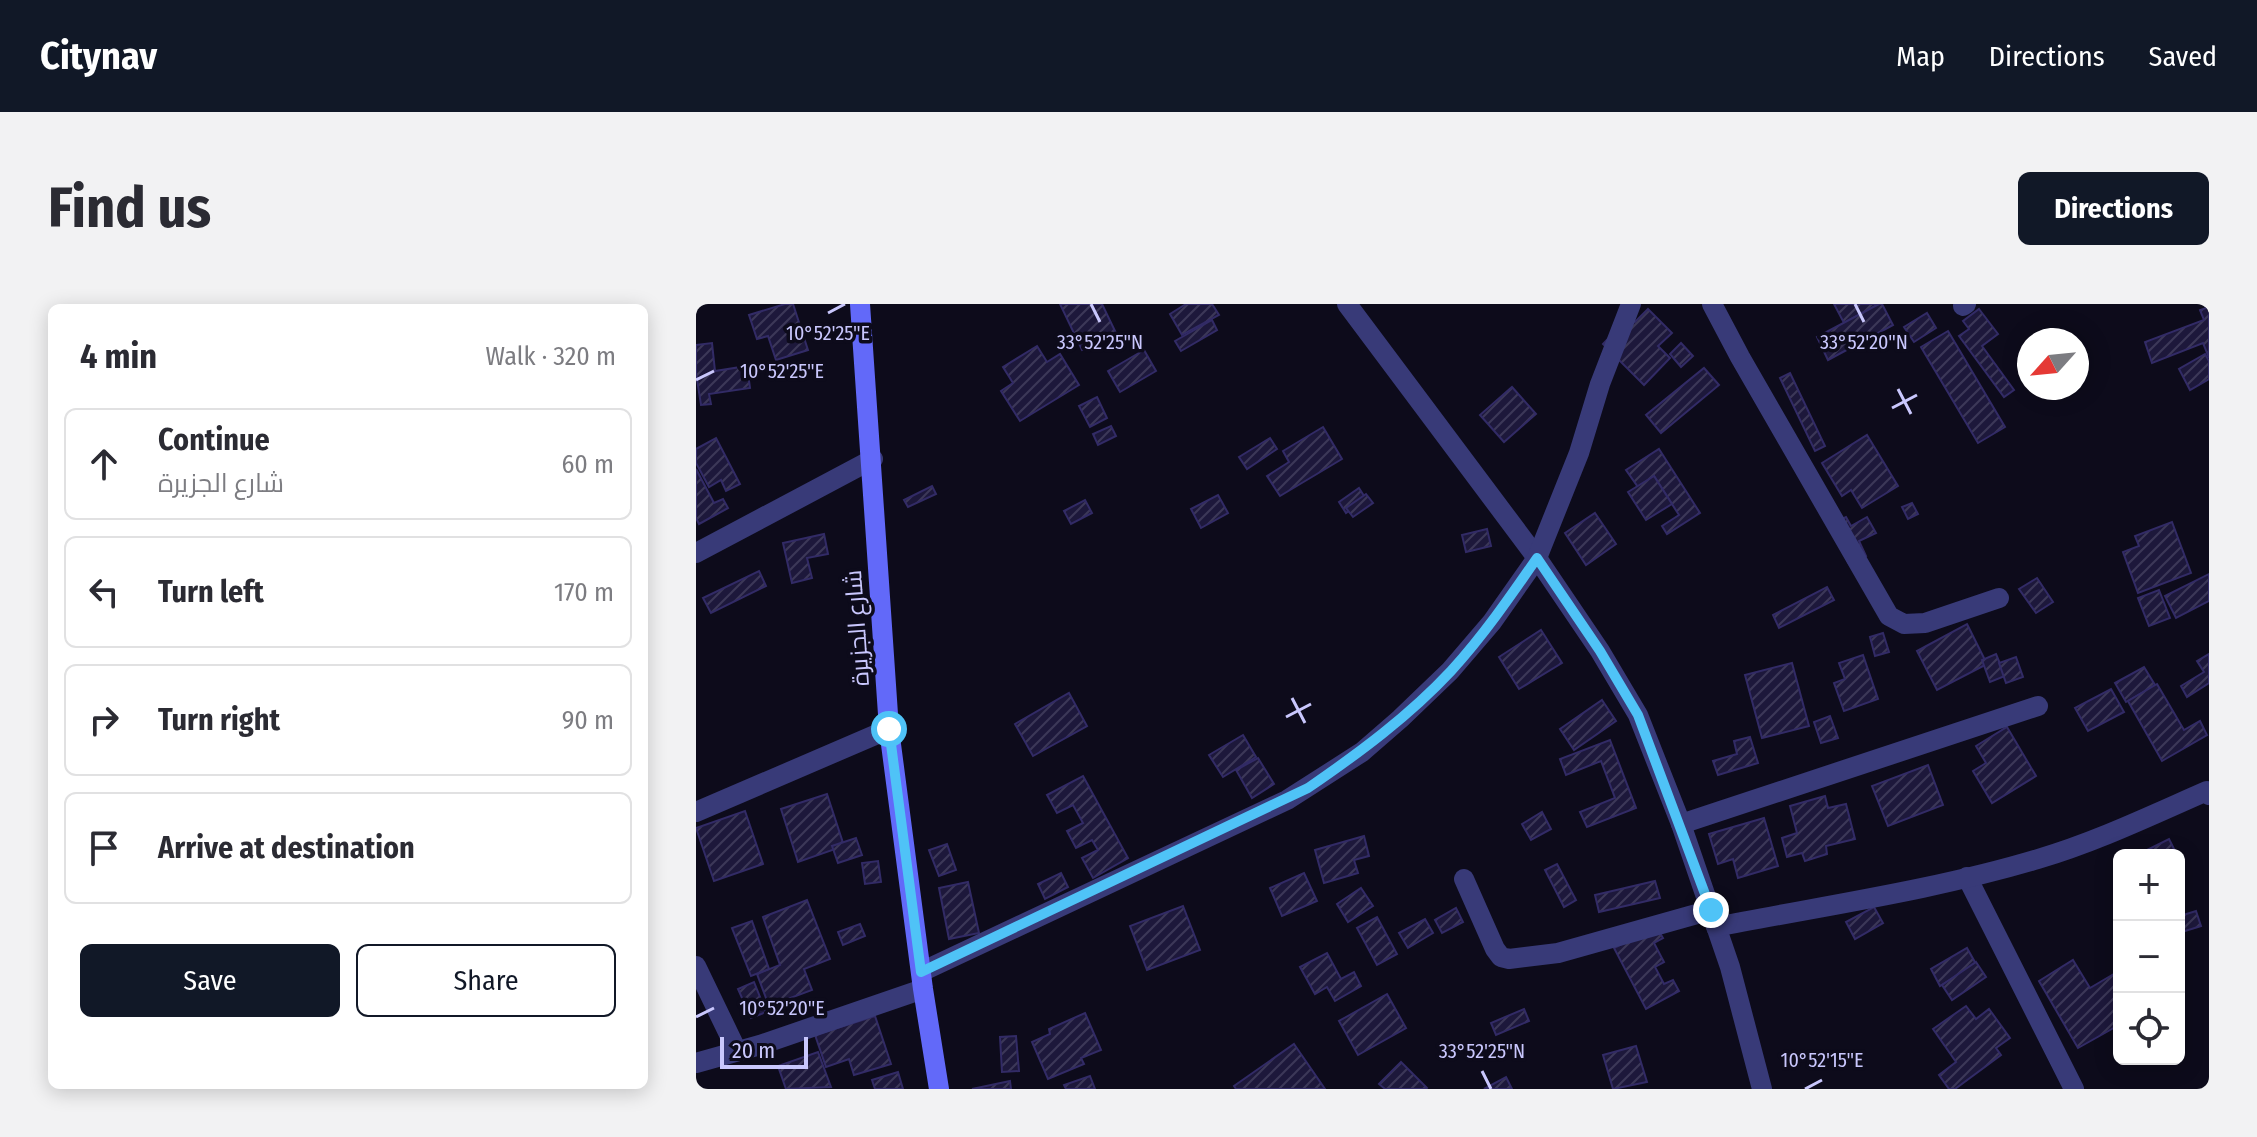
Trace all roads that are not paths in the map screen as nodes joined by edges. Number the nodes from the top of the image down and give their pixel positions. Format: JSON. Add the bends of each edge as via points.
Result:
{"nodes":[{"id":1,"x":860,"y":304,"type":"edge"},
{"id":2,"x":1347,"y":304,"type":"edge"},
{"id":3,"x":1631,"y":304,"type":"edge"},
{"id":4,"x":1712,"y":304,"type":"edge"},
{"id":5,"x":873,"y":459,"type":"junction"},
{"id":6,"x":696,"y":553,"type":"edge"},
{"id":7,"x":1537,"y":558,"type":"junction"},
{"id":8,"x":1999,"y":598,"type":"dead end"},
{"id":9,"x":2038,"y":706,"type":"dead end"},
{"id":10,"x":889,"y":729,"type":"junction"},
{"id":11,"x":2208,"y":792,"type":"edge"},
{"id":12,"x":696,"y":812,"type":"edge"},
{"id":13,"x":1681,"y":824,"type":"junction"},
{"id":14,"x":1967,"y":877,"type":"junction"},
{"id":15,"x":1464,"y":879,"type":"dead end"},
{"id":16,"x":1714,"y":918,"type":"junction"},
{"id":17,"x":696,"y":966,"type":"edge"},
{"id":18,"x":922,"y":980,"type":"junction"},
{"id":19,"x":737,"y":1051,"type":"junction"},
{"id":20,"x":696,"y":1063,"type":"edge"},
{"id":21,"x":939,"y":1089,"type":"edge"},
{"id":22,"x":1762,"y":1089,"type":"edge"},
{"id":23,"x":2074,"y":1089,"type":"edge"}],
"edges":[{"from":1,"to":5,"type":"street","name":"شارع الجزيرة"},
{"from":2,"to":7,"type":"street"},
{"from":3,"to":7,"type":"street"},
{"from":4,"to":8,"type":"street","via":[[1889,616],[1904,624],[1925,623]]},
{"from":5,"to":6,"type":"street"},
{"from":5,"to":10,"type":"street","name":"شارع الجزيرة"},
{"from":7,"to":13,"type":"street","via":[[1638,715]]},
{"from":7,"to":18,"type":"street","via":[[1450,671],[1362,752],[1287,800]]},
{"from":9,"to":13,"type":"street"},
{"from":10,"to":12,"type":"street"},
{"from":10,"to":18,"type":"street","name":"شارع الجزيرة"},
{"from":11,"to":14,"type":"street","via":[[2039,859]]},
{"from":13,"to":16,"type":"street"},
{"from":14,"to":16,"type":"street"},
{"from":14,"to":23,"type":"street"},
{"from":15,"to":16,"type":"street","via":[[1495,949],[1509,959]]},
{"from":16,"to":22,"type":"street"},
{"from":17,"to":19,"type":"street"},
{"from":18,"to":19,"type":"street"},
{"from":18,"to":21,"type":"street","name":"شارع الجزيرة"},
{"from":19,"to":20,"type":"street"}]}
